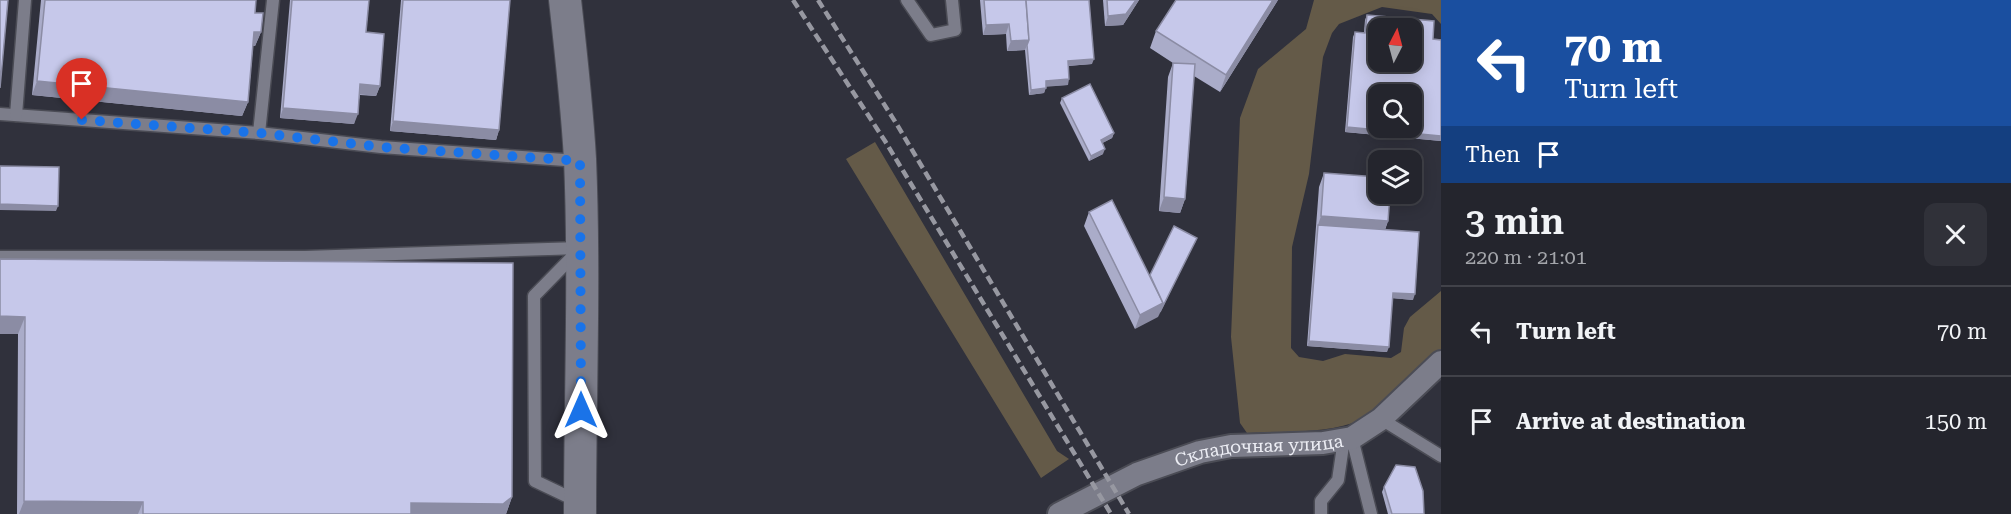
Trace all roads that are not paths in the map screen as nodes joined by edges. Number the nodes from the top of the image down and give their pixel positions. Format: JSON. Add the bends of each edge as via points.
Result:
{"nodes":[{"id":1,"x":25,"y":0,"type":"edge"},
{"id":2,"x":273,"y":0,"type":"edge"},
{"id":3,"x":565,"y":0,"type":"edge"},
{"id":4,"x":908,"y":0,"type":"edge"},
{"id":5,"x":952,"y":0,"type":"edge"},
{"id":6,"x":0,"y":114,"type":"edge"},
{"id":7,"x":16,"y":115,"type":"junction"},
{"id":8,"x":259,"y":133,"type":"junction"},
{"id":9,"x":580,"y":161,"type":"junction"},
{"id":10,"x":582,"y":248,"type":"junction"},
{"id":11,"x":0,"y":257,"type":"edge"},
{"id":12,"x":1441,"y":362,"type":"edge"},
{"id":13,"x":1381,"y":418,"type":"junction"},
{"id":14,"x":1348,"y":438,"type":"junction"},
{"id":15,"x":1441,"y":456,"type":"edge"},
{"id":16,"x":580,"y":508,"type":"edge"},
{"id":17,"x":1059,"y":514,"type":"edge"},
{"id":18,"x":1321,"y":514,"type":"edge"},
{"id":19,"x":1371,"y":514,"type":"edge"}],
"edges":[{"from":1,"to":7,"type":"lane"},
{"from":2,"to":8,"type":"lane"},
{"from":3,"to":9,"type":"street"},
{"from":4,"to":5,"type":"lane","via":[[931,35],[955,30]]},
{"from":6,"to":7,"type":"lane"},
{"from":7,"to":8,"type":"lane"},
{"from":8,"to":9,"type":"lane","via":[[381,147]]},
{"from":9,"to":10,"type":"street"},
{"from":10,"to":11,"type":"lane","via":[[305,257]]},
{"from":10,"to":16,"type":"street"},
{"from":10,"to":16,"type":"lane","via":[[534,296],[535,481]]},
{"from":12,"to":13,"type":"street","name":"Складочная улица"},
{"from":13,"to":14,"type":"street","name":"Складочная улица"},
{"from":13,"to":15,"type":"lane"},
{"from":14,"to":17,"type":"street","name":"Складочная улица","via":[[1323,443],[1231,446],[1200,452],[1137,474]]},
{"from":14,"to":18,"type":"lane","via":[[1338,480],[1321,501]]},
{"from":14,"to":19,"type":"lane"}]}
